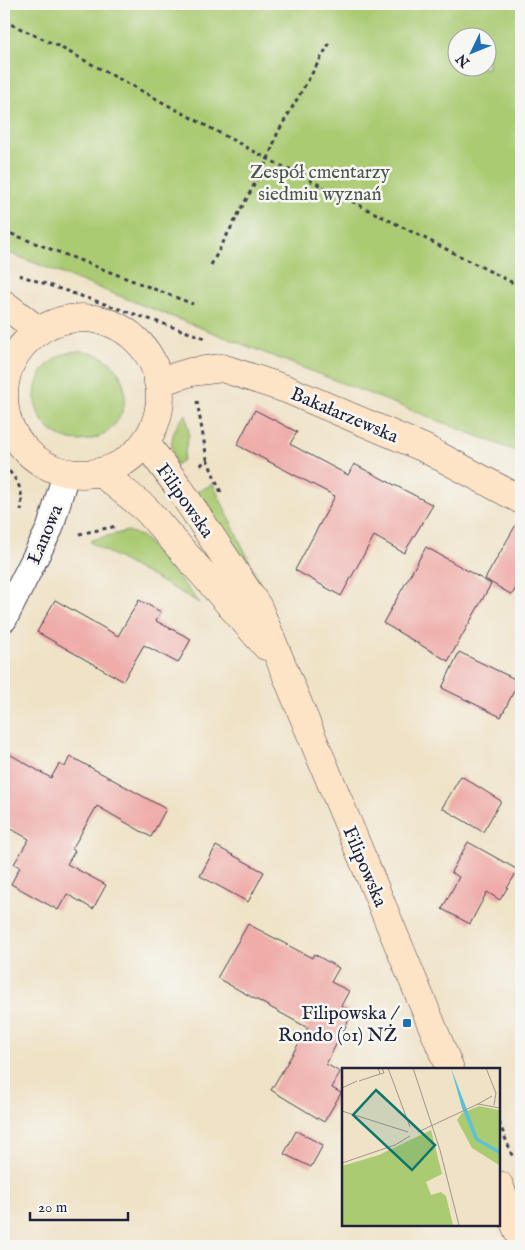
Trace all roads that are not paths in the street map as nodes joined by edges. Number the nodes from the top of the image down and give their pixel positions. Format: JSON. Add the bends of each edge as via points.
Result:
{"nodes":[{"id":1,"x":4,"y":304,"type":"edge"},
{"id":2,"x":39,"y":331,"type":"junction"},
{"id":3,"x":6,"y":364,"type":"edge"},
{"id":4,"x":158,"y":382,"type":"junction"},
{"id":5,"x":145,"y":442,"type":"junction"},
{"id":6,"x":100,"y":472,"type":"junction"},
{"id":7,"x":66,"y":473,"type":"junction"},
{"id":8,"x":521,"y":500,"type":"edge"},
{"id":9,"x":4,"y":619,"type":"edge"},
{"id":10,"x":282,"y":664,"type":"junction"},
{"id":11,"x":450,"y":1068,"type":"edge"},
{"id":12,"x":500,"y":1187,"type":"edge"},
{"id":13,"x":521,"y":1239,"type":"edge"}],
"edges":[{"from":1,"to":2,"type":"street"},
{"from":2,"to":3,"type":"street"},
{"from":2,"to":4,"type":"street","via":[[62,321],[87,318],[112,324],[134,338],[149,358]]},
{"from":3,"to":7,"type":"street","via":[[5,412],[13,433],[27,452],[45,465]]},
{"from":4,"to":5,"type":"street","via":[[160,402],[155,423]]},
{"from":4,"to":8,"type":"street","name":"Bakałarzewska","via":[[191,372],[222,368],[286,389],[424,448]]},
{"from":5,"to":6,"type":"street","via":[[117,466]]},
{"from":5,"to":10,"type":"street","name":"Filipowska","via":[[258,607]]},
{"from":6,"to":7,"type":"street"},
{"from":6,"to":10,"type":"street","name":"Filipowska","via":[[146,509]]},
{"from":7,"to":9,"type":"street","name":"Łanowa","via":[[50,528]]},
{"from":10,"to":11,"type":"street","name":"Filipowska"},
{"from":12,"to":13,"type":"street"}]}
